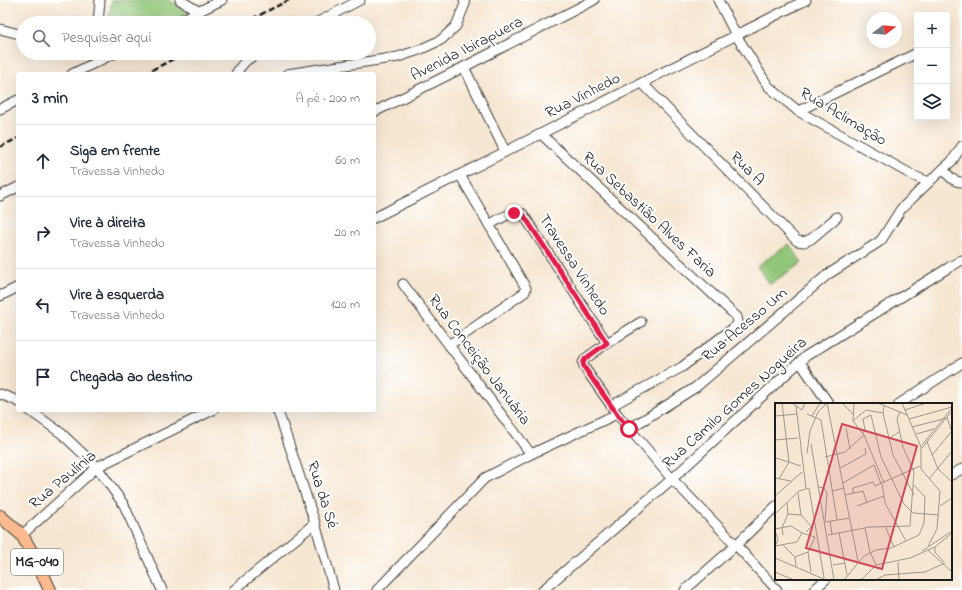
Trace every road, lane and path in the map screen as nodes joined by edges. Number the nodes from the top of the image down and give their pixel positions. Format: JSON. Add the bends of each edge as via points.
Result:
{"nodes":[{"id":1,"x":100,"y":0,"type":"edge"},
{"id":2,"x":180,"y":0,"type":"edge"},
{"id":3,"x":222,"y":0,"type":"edge"},
{"id":4,"x":360,"y":0,"type":"edge"},
{"id":5,"x":464,"y":0,"type":"edge"},
{"id":6,"x":594,"y":0,"type":"edge"},
{"id":7,"x":718,"y":0,"type":"edge"},
{"id":8,"x":806,"y":0,"type":"edge"},
{"id":9,"x":198,"y":12,"type":"junction"},
{"id":10,"x":99,"y":16,"type":"edge"},
{"id":11,"x":190,"y":16,"type":"edge"},
{"id":12,"x":329,"y":16,"type":"edge"},
{"id":13,"x":0,"y":30,"type":"edge"},
{"id":14,"x":16,"y":33,"type":"edge"},
{"id":15,"x":736,"y":35,"type":"junction"},
{"id":16,"x":914,"y":54,"type":"edge"},
{"id":17,"x":93,"y":60,"type":"edge"},
{"id":18,"x":246,"y":60,"type":"edge"},
{"id":19,"x":464,"y":67,"type":"junction"},
{"id":20,"x":75,"y":72,"type":"edge"},
{"id":21,"x":237,"y":72,"type":"edge"},
{"id":22,"x":300,"y":72,"type":"edge"},
{"id":23,"x":642,"y":83,"type":"junction"},
{"id":24,"x":16,"y":101,"type":"edge"},
{"id":25,"x":0,"y":109,"type":"edge"},
{"id":26,"x":376,"y":111,"type":"edge"},
{"id":27,"x":798,"y":111,"type":"junction"},
{"id":28,"x":541,"y":134,"type":"junction"},
{"id":29,"x":962,"y":146,"type":"edge"},
{"id":30,"x":505,"y":151,"type":"junction"},
{"id":31,"x":943,"y":169,"type":"junction"},
{"id":32,"x":460,"y":175,"type":"junction"},
{"id":33,"x":929,"y":182,"type":"junction"},
{"id":34,"x":962,"y":182,"type":"edge"},
{"id":35,"x":16,"y":188,"type":"edge"},
{"id":36,"x":0,"y":196,"type":"edge"},
{"id":37,"x":376,"y":217,"type":"edge"},
{"id":38,"x":837,"y":218,"type":"dead end"},
{"id":39,"x":489,"y":225,"type":"junction"},
{"id":40,"x":962,"y":260,"type":"edge"},
{"id":41,"x":403,"y":284,"type":"dead end"},
{"id":42,"x":16,"y":288,"type":"edge"},
{"id":43,"x":0,"y":296,"type":"edge"},
{"id":44,"x":640,"y":322,"type":"dead end"},
{"id":45,"x":607,"y":343,"type":"junction"},
{"id":46,"x":449,"y":345,"type":"junction"},
{"id":47,"x":800,"y":362,"type":"junction"},
{"id":48,"x":960,"y":368,"type":"edge"},
{"id":49,"x":0,"y":394,"type":"edge"},
{"id":50,"x":16,"y":399,"type":"edge"},
{"id":51,"x":828,"y":403,"type":"edge"},
{"id":52,"x":901,"y":403,"type":"edge"},
{"id":53,"x":611,"y":406,"type":"junction"},
{"id":54,"x":32,"y":412,"type":"edge"},
{"id":55,"x":209,"y":412,"type":"edge"},
{"id":56,"x":278,"y":412,"type":"edge"},
{"id":57,"x":617,"y":414,"type":"junction"},
{"id":58,"x":629,"y":429,"type":"junction"},
{"id":59,"x":531,"y":454,"type":"junction"},
{"id":60,"x":97,"y":467,"type":"junction"},
{"id":61,"x":962,"y":469,"type":"edge"},
{"id":62,"x":952,"y":474,"type":"edge"},
{"id":63,"x":672,"y":479,"type":"junction"},
{"id":64,"x":775,"y":507,"type":"edge"},
{"id":65,"x":0,"y":516,"type":"edge"},
{"id":66,"x":316,"y":523,"type":"junction"},
{"id":67,"x":22,"y":535,"type":"junction"},
{"id":68,"x":736,"y":545,"type":"junction"},
{"id":69,"x":825,"y":580,"type":"edge"},
{"id":70,"x":50,"y":590,"type":"edge"},
{"id":71,"x":162,"y":590,"type":"edge"},
{"id":72,"x":234,"y":590,"type":"edge"},
{"id":73,"x":334,"y":590,"type":"edge"},
{"id":74,"x":377,"y":590,"type":"edge"},
{"id":75,"x":543,"y":590,"type":"edge"},
{"id":76,"x":685,"y":590,"type":"edge"},
{"id":77,"x":777,"y":590,"type":"edge"},
{"id":78,"x":814,"y":590,"type":"edge"}],
"edges":[{"from":1,"to":10,"type":"street"},
{"from":2,"to":9,"type":"street"},
{"from":3,"to":9,"type":"street"},
{"from":4,"to":12,"type":"street"},
{"from":5,"to":22,"type":"street","via":[[465,4],[456,26],[441,40],[420,50],[398,57]]},
{"from":6,"to":19,"type":"street","name":"Avenida Ibirapuera"},
{"from":7,"to":15,"type":"street","name":"Rua Aclimação"},
{"from":8,"to":15,"type":"street","name":"Rua Vinhedo"},
{"from":9,"to":11,"type":"street"},
{"from":13,"to":14,"type":"street"},
{"from":15,"to":23,"type":"street","name":"Rua Vinhedo"},
{"from":15,"to":27,"type":"street","name":"Rua Aclimação","via":[[768,86]]},
{"from":16,"to":27,"type":"street"},
{"from":17,"to":20,"type":"street"},
{"from":18,"to":21,"type":"street"},
{"from":19,"to":26,"type":"street","name":"Avenida Ibirapuera"},
{"from":19,"to":30,"type":"street"},
{"from":23,"to":28,"type":"street","name":"Rua Vinhedo"},
{"from":23,"to":38,"type":"street","name":"Rua A","via":[[797,241],[811,239]]},
{"from":24,"to":25,"type":"street"},
{"from":27,"to":33,"type":"street","name":"Rua Aclimação"},
{"from":28,"to":30,"type":"street","name":"Rua Vinhedo"},
{"from":28,"to":53,"type":"street","name":"Rua Sebastião Alves Faria","via":[[737,318],[736,326],[682,367]]},
{"from":29,"to":31,"type":"street"},
{"from":30,"to":32,"type":"street","name":"Rua Vinhedo"},
{"from":31,"to":33,"type":"street"},
{"from":31,"to":34,"type":"street","via":[[952,180]]},
{"from":32,"to":37,"type":"street","name":"Rua Vinhedo"},
{"from":32,"to":39,"type":"street"},
{"from":33,"to":58,"type":"street","name":"Rua Acesso Um","via":[[901,209],[879,242],[827,275],[696,387]]},
{"from":35,"to":36,"type":"street"},
{"from":39,"to":45,"type":"street","name":"Travessa Vinhedo","via":[[514,213],[523,214]]},
{"from":39,"to":46,"type":"street","via":[[526,288],[525,292]]},
{"from":40,"to":47,"type":"street","name":"Rua Camilo Gomes Nogueira"},
{"from":41,"to":46,"type":"street","name":"Rua Conceição Januária"},
{"from":42,"to":43,"type":"street"},
{"from":44,"to":45,"type":"street"},
{"from":45,"to":53,"type":"street","via":[[583,363]]},
{"from":46,"to":59,"type":"street","name":"Rua Conceição Januária"},
{"from":47,"to":51,"type":"street"},
{"from":47,"to":63,"type":"street","name":"Rua Camilo Gomes Nogueira"},
{"from":48,"to":52,"type":"street"},
{"from":49,"to":50,"type":"street"},
{"from":53,"to":57,"type":"street"},
{"from":54,"to":60,"type":"street","via":[[60,433]]},
{"from":55,"to":60,"type":"street","name":"Rua Paulínia"},
{"from":56,"to":66,"type":"street","name":"Rua da Sé"},
{"from":57,"to":58,"type":"street"},
{"from":57,"to":59,"type":"street"},
{"from":58,"to":63,"type":"street"},
{"from":59,"to":74,"type":"street","via":[[485,478]]},
{"from":60,"to":67,"type":"street","name":"Rua Paulínia"},
{"from":60,"to":71,"type":"street","via":[[124,505]]},
{"from":61,"to":62,"type":"street"},
{"from":63,"to":68,"type":"street"},
{"from":63,"to":75,"type":"street","name":"Rua Camilo Gomes Nogueira"},
{"from":64,"to":68,"type":"street"},
{"from":65,"to":67,"type":"main road","number":"MG-040"},
{"from":66,"to":72,"type":"street"},
{"from":66,"to":73,"type":"street","name":"Rua da Sé"},
{"from":67,"to":70,"type":"main road","number":"MG-040"},
{"from":68,"to":76,"type":"street"},
{"from":68,"to":77,"type":"street"},
{"from":69,"to":78,"type":"street"}]}
